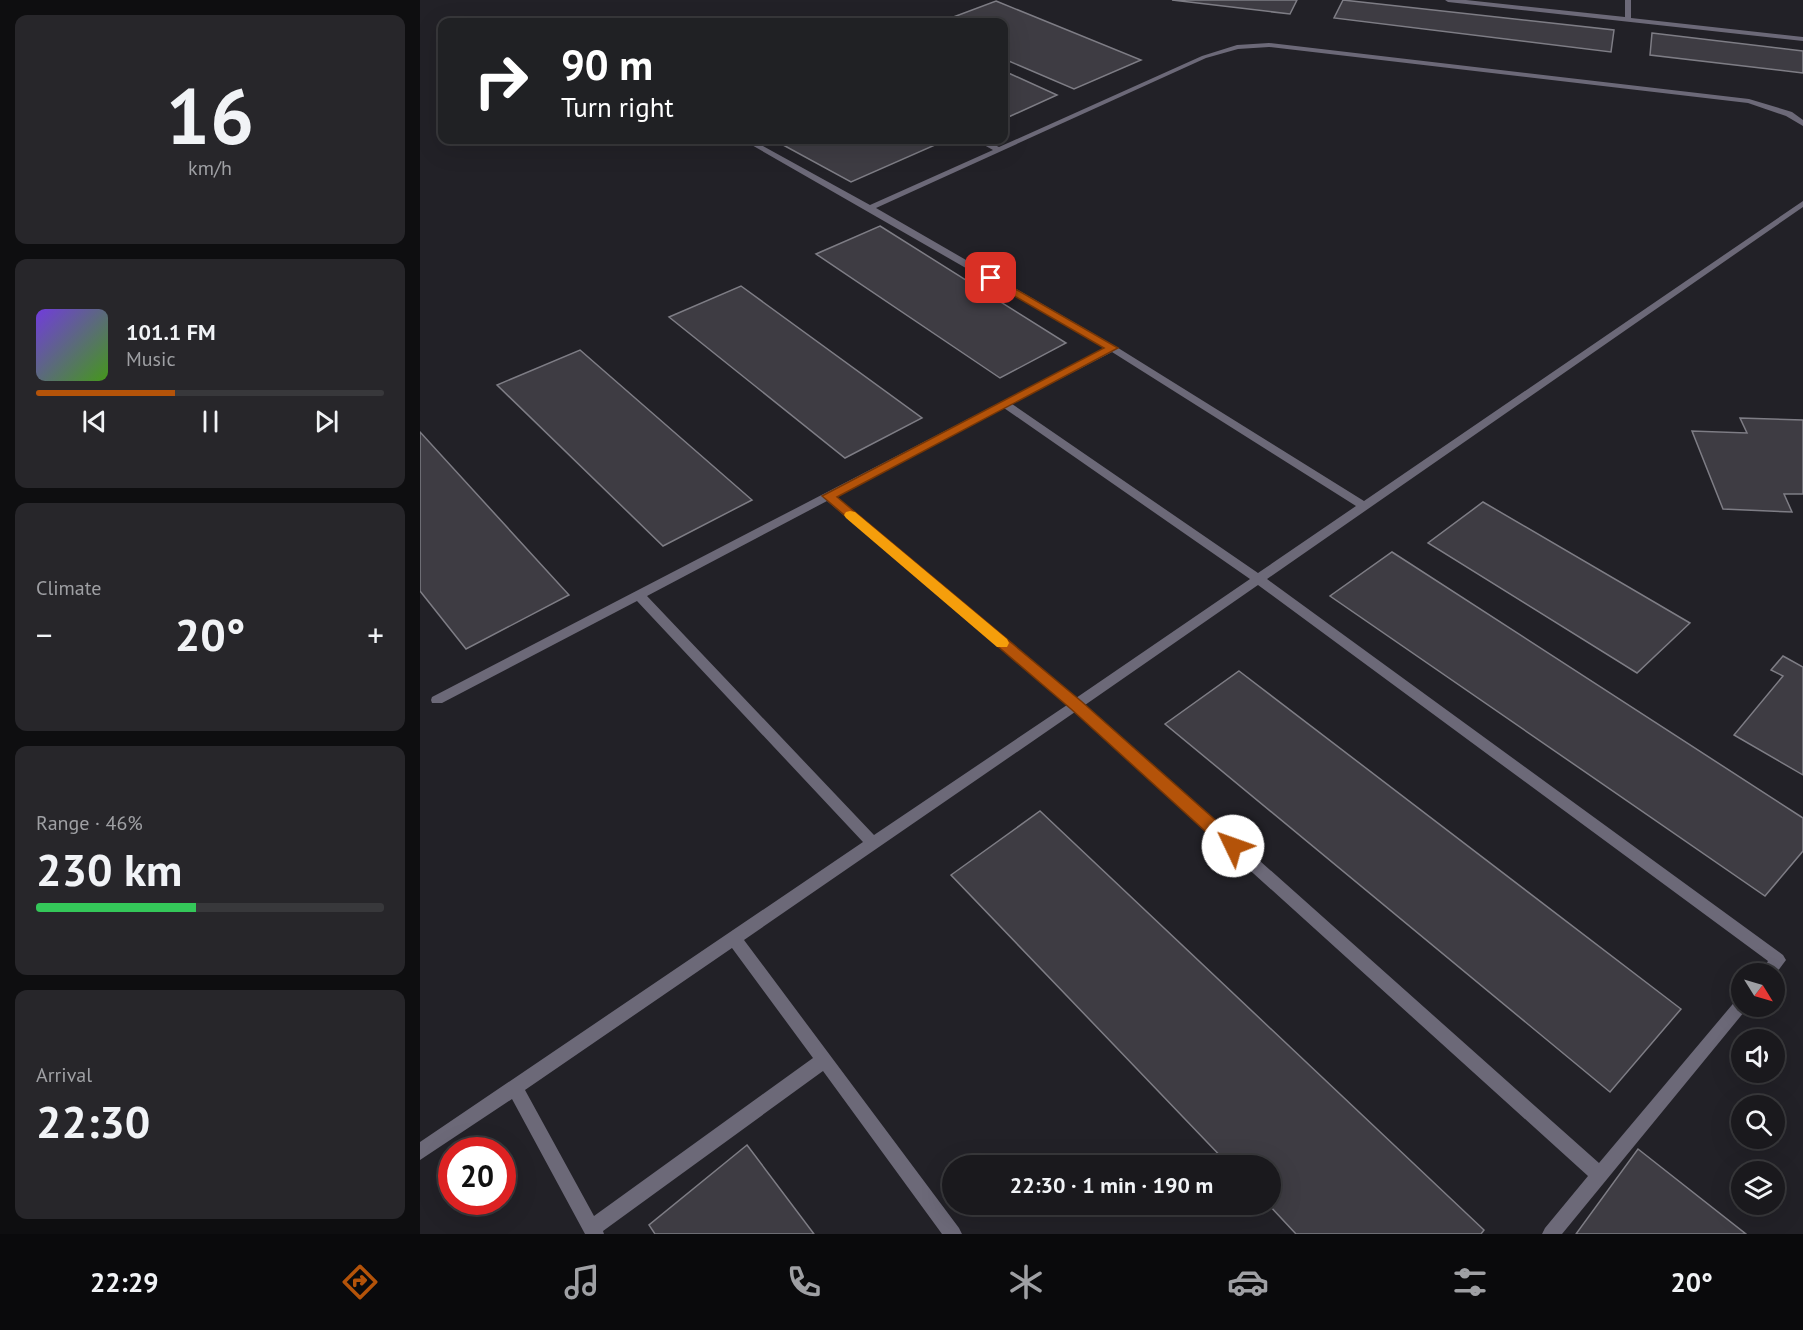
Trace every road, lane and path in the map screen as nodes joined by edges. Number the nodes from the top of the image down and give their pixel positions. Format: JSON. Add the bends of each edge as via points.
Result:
{"nodes":[{"id":1,"x":1448,"y":0,"type":"edge"},
{"id":2,"x":1521,"y":0,"type":"edge"},
{"id":3,"x":1628,"y":0,"type":"edge"},
{"id":4,"x":1628,"y":16,"type":"junction"},
{"id":5,"x":1803,"y":31,"type":"edge"},
{"id":6,"x":1803,"y":39,"type":"edge"},
{"id":7,"x":1803,"y":124,"type":"edge"},
{"id":8,"x":754,"y":144,"type":"edge"},
{"id":9,"x":987,"y":144,"type":"edge"},
{"id":10,"x":1000,"y":150,"type":"junction"},
{"id":11,"x":1803,"y":203,"type":"edge"},
{"id":12,"x":870,"y":208,"type":"junction"},
{"id":13,"x":1112,"y":348,"type":"junction"},
{"id":14,"x":1005,"y":404,"type":"junction"},
{"id":15,"x":828,"y":496,"type":"junction"},
{"id":16,"x":1363,"y":505,"type":"junction"},
{"id":17,"x":1257,"y":578,"type":"junction"},
{"id":18,"x":639,"y":595,"type":"junction"},
{"id":19,"x":437,"y":700,"type":"dead end"},
{"id":20,"x":1076,"y":705,"type":"junction"},
{"id":21,"x":872,"y":842,"type":"junction"},
{"id":22,"x":734,"y":938,"type":"junction"},
{"id":23,"x":1776,"y":963,"type":"edge"},
{"id":24,"x":1731,"y":1017,"type":"edge"},
{"id":25,"x":824,"y":1060,"type":"junction"},
{"id":26,"x":514,"y":1088,"type":"junction"},
{"id":27,"x":420,"y":1152,"type":"edge"},
{"id":28,"x":1600,"y":1175,"type":"junction"},
{"id":29,"x":593,"y":1231,"type":"edge"},
{"id":30,"x":953,"y":1234,"type":"edge"},
{"id":31,"x":1551,"y":1234,"type":"edge"}],
"edges":[{"from":1,"to":4,"type":"lane"},
{"from":2,"to":4,"type":"lane"},
{"from":3,"to":4,"type":"lane"},
{"from":4,"to":5,"type":"lane"},
{"from":4,"to":6,"type":"lane"},
{"from":7,"to":10,"type":"lane","via":[[1789,114],[1749,102],[1269,45],[1237,46],[1204,57]]},
{"from":8,"to":12,"type":"lane"},
{"from":9,"to":10,"type":"lane"},
{"from":10,"to":12,"type":"lane"},
{"from":11,"to":16,"type":"lane"},
{"from":12,"to":13,"type":"lane"},
{"from":13,"to":14,"type":"lane"},
{"from":13,"to":16,"type":"lane"},
{"from":14,"to":15,"type":"lane"},
{"from":14,"to":17,"type":"lane"},
{"from":15,"to":18,"type":"lane"},
{"from":15,"to":20,"type":"lane"},
{"from":16,"to":17,"type":"lane"},
{"from":17,"to":20,"type":"lane"},
{"from":17,"to":23,"type":"lane","via":[[1778,960]]},
{"from":18,"to":19,"type":"lane"},
{"from":18,"to":21,"type":"lane"},
{"from":20,"to":21,"type":"lane"},
{"from":20,"to":28,"type":"lane"},
{"from":21,"to":22,"type":"lane"},
{"from":22,"to":25,"type":"lane"},
{"from":22,"to":26,"type":"lane"},
{"from":24,"to":28,"type":"lane"},
{"from":25,"to":29,"type":"lane"},
{"from":25,"to":30,"type":"lane"},
{"from":26,"to":27,"type":"lane"},
{"from":26,"to":29,"type":"lane"},
{"from":28,"to":31,"type":"lane"}]}
